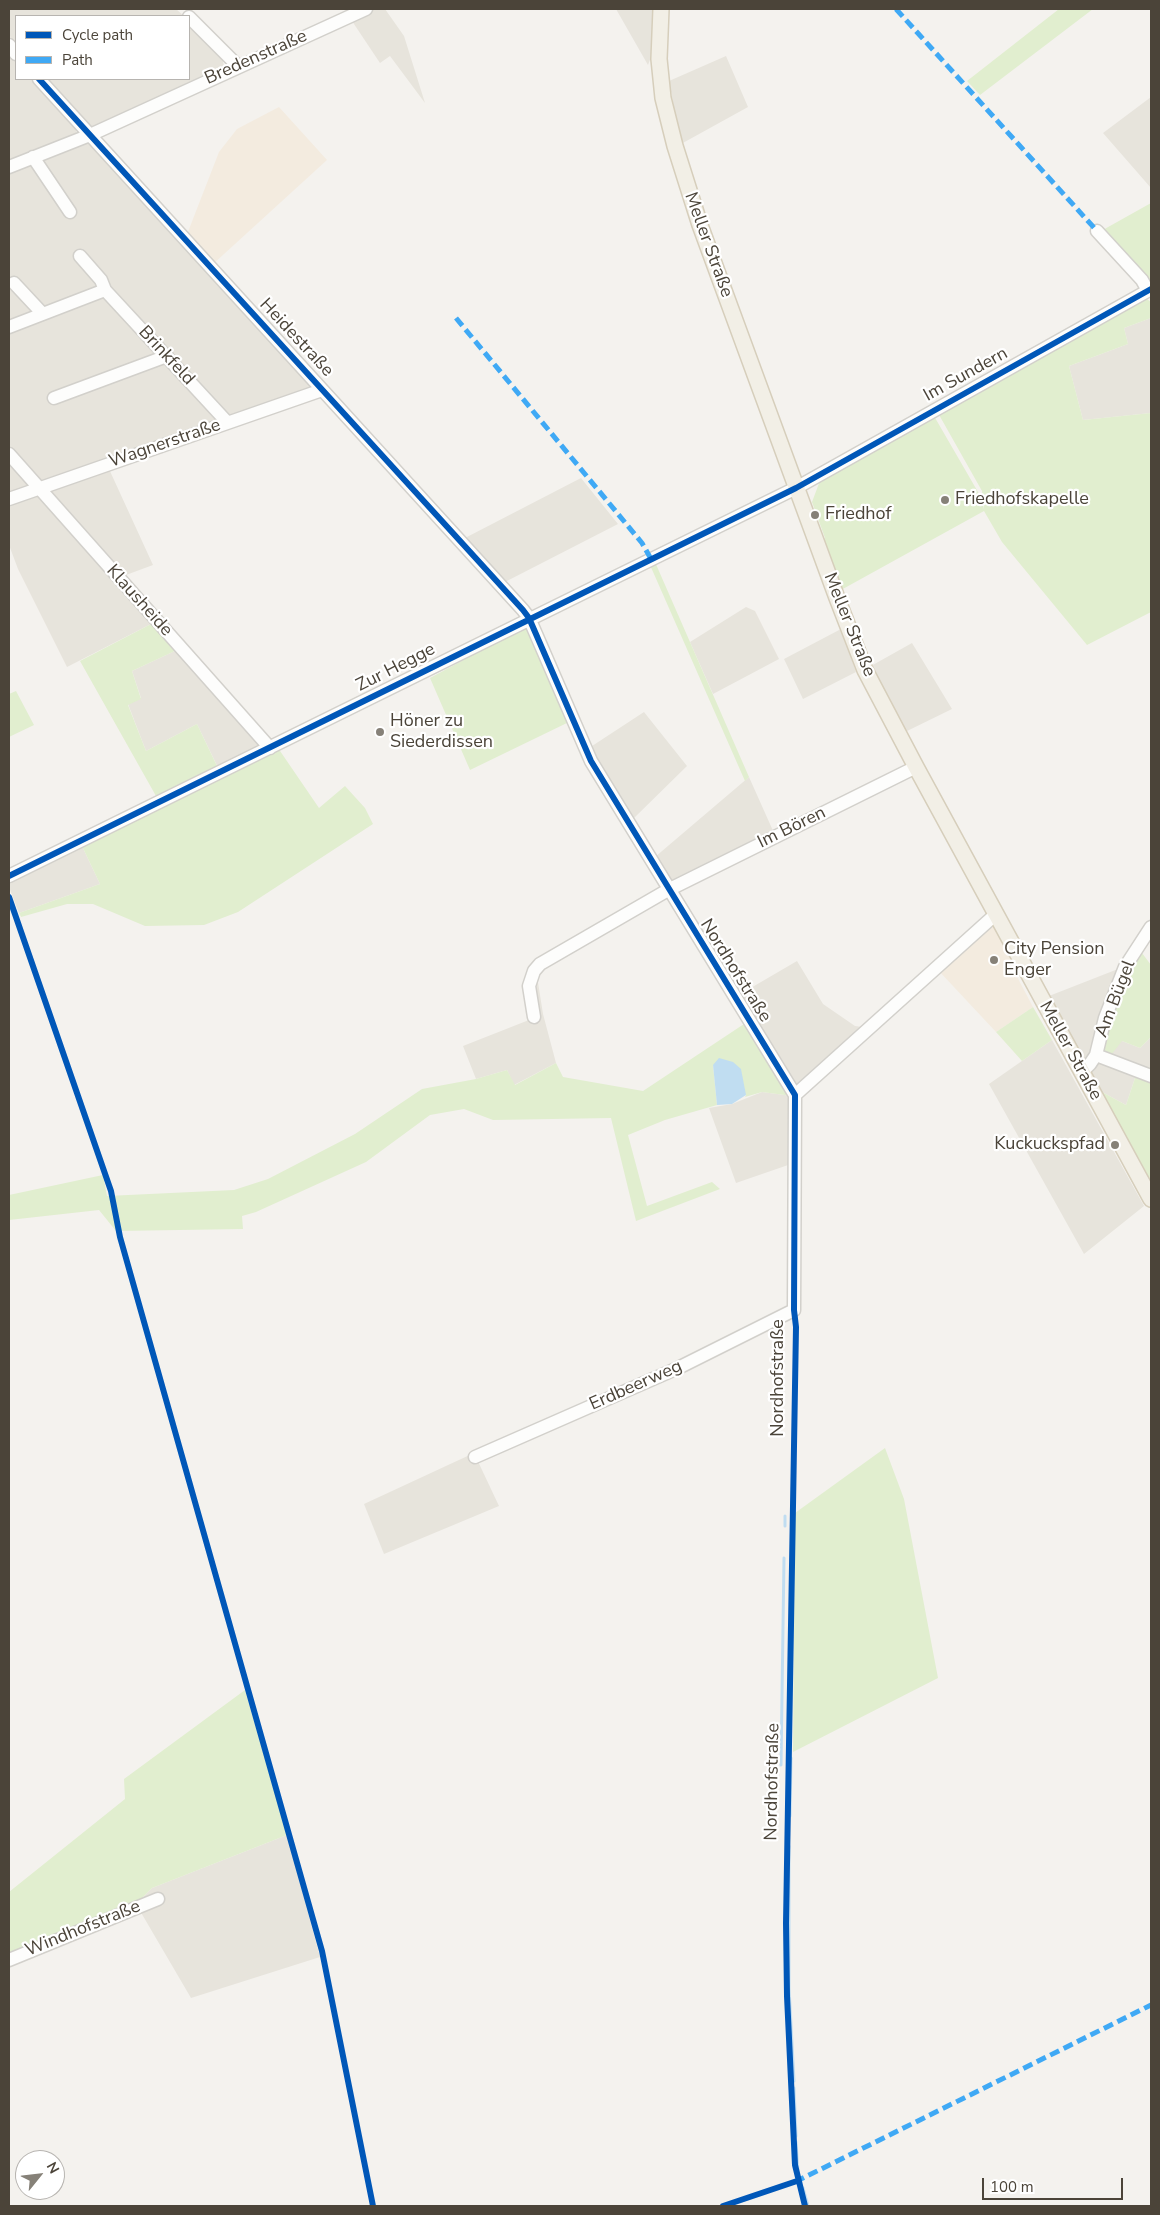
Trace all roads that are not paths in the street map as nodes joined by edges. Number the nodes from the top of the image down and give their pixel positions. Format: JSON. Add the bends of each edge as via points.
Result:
{"nodes":[{"id":1,"x":366,"y":9,"type":"edge"},
{"id":2,"x":662,"y":9,"type":"edge"},
{"id":3,"x":190,"y":17,"type":"edge"},
{"id":4,"x":238,"y":66,"type":"junction"},
{"id":5,"x":40,"y":80,"type":"edge"},
{"id":6,"x":90,"y":135,"type":"junction"},
{"id":7,"x":33,"y":157,"type":"junction"},
{"id":8,"x":9,"y":166,"type":"edge"},
{"id":9,"x":70,"y":212,"type":"dead end"},
{"id":10,"x":1097,"y":231,"type":"dead end"},
{"id":11,"x":80,"y":256,"type":"dead end"},
{"id":12,"x":14,"y":283,"type":"dead end"},
{"id":13,"x":105,"y":290,"type":"junction"},
{"id":14,"x":1150,"y":290,"type":"edge"},
{"id":15,"x":42,"y":313,"type":"junction"},
{"id":16,"x":9,"y":326,"type":"edge"},
{"id":17,"x":167,"y":356,"type":"junction"},
{"id":18,"x":322,"y":390,"type":"junction"},
{"id":19,"x":54,"y":398,"type":"dead end"},
{"id":20,"x":227,"y":422,"type":"junction"},
{"id":21,"x":9,"y":454,"type":"edge"},
{"id":22,"x":796,"y":488,"type":"junction"},
{"id":23,"x":40,"y":489,"type":"junction"},
{"id":24,"x":9,"y":500,"type":"edge"},
{"id":25,"x":529,"y":618,"type":"junction"},
{"id":26,"x":270,"y":748,"type":"junction"},
{"id":27,"x":916,"y":767,"type":"junction"},
{"id":28,"x":9,"y":876,"type":"edge"},
{"id":29,"x":668,"y":890,"type":"junction"},
{"id":30,"x":996,"y":914,"type":"junction"},
{"id":31,"x":1151,"y":927,"type":"edge"},
{"id":32,"x":534,"y":1017,"type":"dead end"},
{"id":33,"x":1096,"y":1054,"type":"junction"},
{"id":34,"x":1082,"y":1072,"type":"junction"},
{"id":35,"x":1151,"y":1076,"type":"edge"},
{"id":36,"x":795,"y":1095,"type":"junction"},
{"id":37,"x":1151,"y":1199,"type":"edge"},
{"id":38,"x":794,"y":1310,"type":"joint"},
{"id":39,"x":475,"y":1457,"type":"dead end"},
{"id":40,"x":158,"y":1899,"type":"dead end"},
{"id":41,"x":9,"y":1960,"type":"edge"}],
"edges":[{"from":1,"to":4,"type":"street","name":"Bredenstraße"},
{"from":2,"to":22,"type":"main road","name":"Meller Straße","via":[[659,59],[663,98],[675,146]]},
{"from":3,"to":4,"type":"street"},
{"from":4,"to":6,"type":"street","name":"Bredenstraße"},
{"from":5,"to":6,"type":"street","name":"Heidestraße"},
{"from":6,"to":7,"type":"street","name":"Bredenstraße"},
{"from":6,"to":18,"type":"street","name":"Heidestraße"},
{"from":7,"to":8,"type":"street","name":"Bredenstraße"},
{"from":7,"to":9,"type":"street"},
{"from":10,"to":14,"type":"street"},
{"from":11,"to":13,"type":"street","name":"Brinkfeld","via":[[101,280]]},
{"from":12,"to":15,"type":"street"},
{"from":13,"to":15,"type":"street"},
{"from":13,"to":17,"type":"street","name":"Brinkfeld"},
{"from":14,"to":22,"type":"street","name":"Im Sundern"},
{"from":15,"to":16,"type":"street"},
{"from":17,"to":19,"type":"street"},
{"from":17,"to":20,"type":"street","name":"Brinkfeld"},
{"from":18,"to":20,"type":"street","name":"Wagnerstraße"},
{"from":18,"to":25,"type":"street","name":"Heidestraße"},
{"from":20,"to":23,"type":"street","name":"Wagnerstraße"},
{"from":21,"to":23,"type":"street","name":"Klausheide"},
{"from":22,"to":25,"type":"street","name":"Zur Hegge"},
{"from":22,"to":27,"type":"main road","name":"Meller Straße","via":[[865,670]]},
{"from":23,"to":24,"type":"street","name":"Wagnerstraße"},
{"from":23,"to":26,"type":"street","name":"Klausheide"},
{"from":25,"to":26,"type":"street","name":"Zur Hegge"},
{"from":25,"to":29,"type":"street","name":"Nordhofstraße","via":[[591,761]]},
{"from":26,"to":28,"type":"street","name":"Zur Hegge"},
{"from":27,"to":29,"type":"street","name":"Im Bören"},
{"from":27,"to":30,"type":"main road","name":"Meller Straße"},
{"from":29,"to":32,"type":"street","via":[[540,964],[529,986]]},
{"from":29,"to":36,"type":"street","name":"Nordhofstraße"},
{"from":30,"to":34,"type":"main road","name":"Meller Straße"},
{"from":30,"to":36,"type":"street"},
{"from":31,"to":33,"type":"street","name":"Am Bügel","via":[[1126,967],[1105,1018]]},
{"from":33,"to":34,"type":"street","name":"Am Bügel"},
{"from":33,"to":35,"type":"street"},
{"from":34,"to":37,"type":"main road","name":"Meller Straße"},
{"from":36,"to":38,"type":"street","name":"Nordhofstraße"},
{"from":38,"to":39,"type":"street","name":"Erdbeerweg","via":[[678,1368]]},
{"from":40,"to":41,"type":"street","name":"Windhofstraße"}]}
